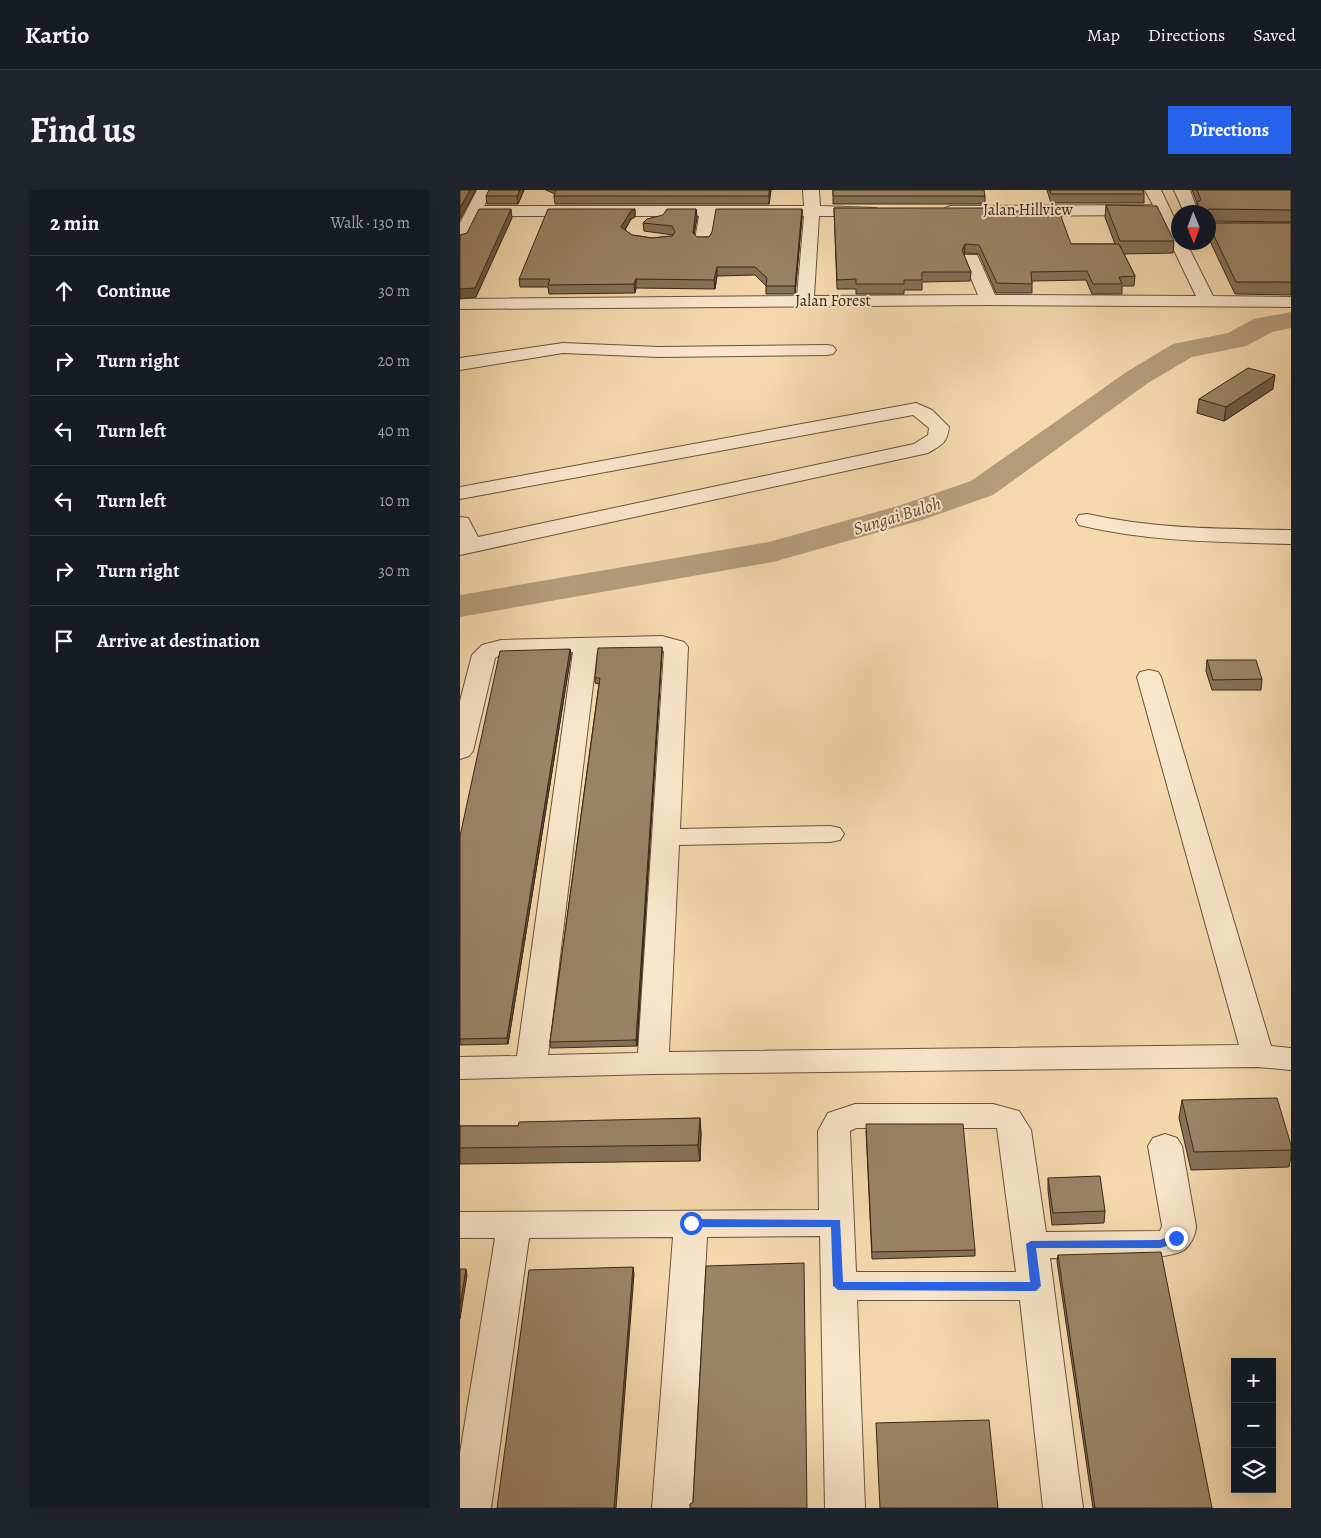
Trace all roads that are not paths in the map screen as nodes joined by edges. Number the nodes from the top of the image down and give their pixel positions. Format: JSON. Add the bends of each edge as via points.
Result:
{"nodes":[{"id":1,"x":486,"y":190,"type":"edge"},
{"id":2,"x":811,"y":190,"type":"edge"},
{"id":3,"x":1153,"y":190,"type":"edge"},
{"id":4,"x":1182,"y":190,"type":"edge"},
{"id":5,"x":1188,"y":205,"type":"edge"},
{"id":6,"x":939,"y":210,"type":"edge"},
{"id":7,"x":1162,"y":210,"type":"junction"},
{"id":8,"x":474,"y":211,"type":"junction"},
{"id":9,"x":662,"y":211,"type":"junction"},
{"id":10,"x":708,"y":211,"type":"junction"},
{"id":11,"x":812,"y":211,"type":"junction"},
{"id":12,"x":890,"y":211,"type":"edge"},
{"id":13,"x":635,"y":225,"type":"dead end"},
{"id":14,"x":460,"y":238,"type":"edge"},
{"id":15,"x":703,"y":240,"type":"edge"},
{"id":16,"x":971,"y":259,"type":"edge"},
{"id":17,"x":989,"y":300,"type":"junction"},
{"id":18,"x":805,"y":301,"type":"junction"},
{"id":19,"x":1207,"y":302,"type":"junction"},
{"id":20,"x":1291,"y":302,"type":"edge"},
{"id":21,"x":460,"y":304,"type":"edge"},
{"id":22,"x":827,"y":350,"type":"dead end"},
{"id":23,"x":460,"y":364,"type":"edge"},
{"id":24,"x":460,"y":493,"type":"edge"},
{"id":25,"x":1087,"y":520,"type":"dead end"},
{"id":26,"x":460,"y":523,"type":"edge"},
{"id":27,"x":1291,"y":537,"type":"edge"},
{"id":28,"x":466,"y":547,"type":"edge"},
{"id":29,"x":586,"y":645,"type":"junction"},
{"id":30,"x":1148,"y":677,"type":"dead end"},
{"id":31,"x":460,"y":752,"type":"edge"},
{"id":32,"x":830,"y":834,"type":"dead end"},
{"id":33,"x":667,"y":837,"type":"junction"},
{"id":34,"x":1258,"y":1056,"type":"junction"},
{"id":35,"x":1291,"y":1059,"type":"edge"},
{"id":36,"x":654,"y":1063,"type":"junction"},
{"id":37,"x":531,"y":1066,"type":"junction"},
{"id":38,"x":460,"y":1068,"type":"edge"},
{"id":39,"x":1165,"y":1146,"type":"dead end"},
{"id":40,"x":691,"y":1223,"type":"junction"},
{"id":41,"x":836,"y":1223,"type":"junction"},
{"id":42,"x":514,"y":1224,"type":"junction"},
{"id":43,"x":460,"y":1225,"type":"edge"},
{"id":44,"x":1031,"y":1244,"type":"junction"},
{"id":45,"x":838,"y":1286,"type":"junction"},
{"id":46,"x":1036,"y":1286,"type":"junction"},
{"id":47,"x":471,"y":1508,"type":"edge"},
{"id":48,"x":672,"y":1508,"type":"edge"},
{"id":49,"x":845,"y":1508,"type":"edge"},
{"id":50,"x":1063,"y":1508,"type":"edge"}],
"edges":[{"from":1,"to":8,"type":"street"},
{"from":2,"to":11,"type":"street"},
{"from":3,"to":7,"type":"street"},
{"from":4,"to":5,"type":"street"},
{"from":6,"to":7,"type":"street","name":"Jalan Hillview","via":[[986,204]]},
{"from":7,"to":19,"type":"street"},
{"from":8,"to":9,"type":"street"},
{"from":8,"to":14,"type":"street"},
{"from":9,"to":10,"type":"street"},
{"from":9,"to":13,"type":"street","via":[[659,217],[641,220]]},
{"from":10,"to":11,"type":"street","via":[[771,204]]},
{"from":10,"to":15,"type":"street"},
{"from":11,"to":12,"type":"street"},
{"from":11,"to":18,"type":"street"},
{"from":16,"to":17,"type":"street"},
{"from":17,"to":18,"type":"street","name":"Jalan Forest"},
{"from":17,"to":19,"type":"street","name":"Jalan Forest"},
{"from":18,"to":21,"type":"street","name":"Jalan Forest"},
{"from":19,"to":20,"type":"street","name":"Jalan Forest"},
{"from":22,"to":23,"type":"street","via":[[659,352],[563,348]]},
{"from":24,"to":28,"type":"street","via":[[916,409],[939,427],[938,438],[921,449]]},
{"from":25,"to":27,"type":"street","via":[[1117,528],[1169,534]]},
{"from":26,"to":28,"type":"street"},
{"from":29,"to":31,"type":"street","via":[[501,647],[486,652]]},
{"from":29,"to":33,"type":"street","via":[[662,643],[676,647]]},
{"from":29,"to":37,"type":"street"},
{"from":30,"to":34,"type":"street"},
{"from":32,"to":33,"type":"street"},
{"from":33,"to":36,"type":"street"},
{"from":34,"to":35,"type":"street"},
{"from":34,"to":36,"type":"street"},
{"from":36,"to":37,"type":"street"},
{"from":37,"to":38,"type":"street"},
{"from":39,"to":44,"type":"street","via":[[1179,1226],[1176,1238],[1161,1244]]},
{"from":40,"to":41,"type":"street"},
{"from":40,"to":42,"type":"street"},
{"from":40,"to":48,"type":"street"},
{"from":41,"to":44,"type":"street","via":[[834,1131],[840,1120],[855,1116],[993,1116],[1008,1120],[1015,1130]]},
{"from":41,"to":45,"type":"street"},
{"from":42,"to":43,"type":"street"},
{"from":42,"to":47,"type":"street"},
{"from":44,"to":46,"type":"street"},
{"from":45,"to":46,"type":"street"},
{"from":45,"to":49,"type":"street"},
{"from":46,"to":50,"type":"street"}]}
